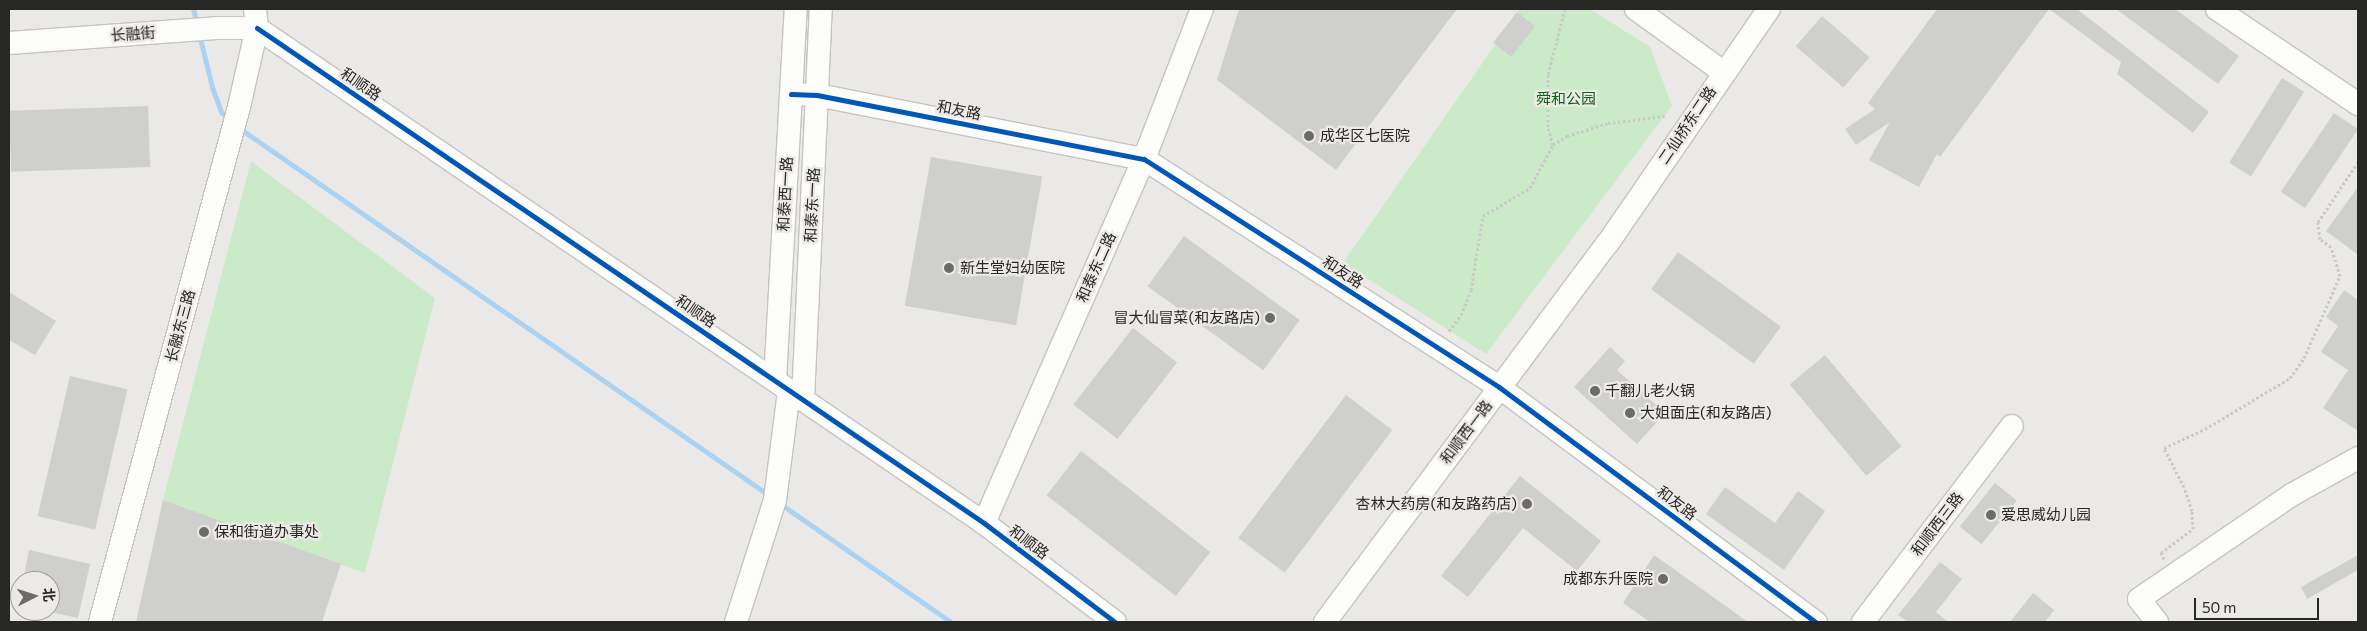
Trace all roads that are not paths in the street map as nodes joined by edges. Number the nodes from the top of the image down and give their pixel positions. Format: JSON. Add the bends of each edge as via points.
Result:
{"nodes":[{"id":1,"x":796,"y":9,"type":"edge"},
{"id":2,"x":821,"y":9,"type":"edge"},
{"id":3,"x":1202,"y":9,"type":"edge"},
{"id":4,"x":1636,"y":9,"type":"edge"},
{"id":5,"x":1769,"y":9,"type":"edge"},
{"id":6,"x":2217,"y":9,"type":"edge"},
{"id":7,"x":256,"y":19,"type":"edge"},
{"id":8,"x":9,"y":43,"type":"edge"},
{"id":9,"x":1723,"y":72,"type":"junction"},
{"id":10,"x":791,"y":94,"type":"junction"},
{"id":11,"x":817,"y":95,"type":"junction"},
{"id":12,"x":2358,"y":104,"type":"edge"},
{"id":13,"x":1144,"y":159,"type":"junction"},
{"id":14,"x":1608,"y":243,"type":"joint"},
{"id":15,"x":1499,"y":387,"type":"junction"},
{"id":16,"x":789,"y":390,"type":"junction"},
{"id":17,"x":2012,"y":426,"type":"dead end"},
{"id":18,"x":2358,"y":458,"type":"edge"},
{"id":19,"x":984,"y":524,"type":"junction"},
{"id":20,"x":100,"y":622,"type":"edge"},
{"id":21,"x":736,"y":622,"type":"edge"},
{"id":22,"x":1115,"y":622,"type":"edge"},
{"id":23,"x":1325,"y":622,"type":"edge"},
{"id":24,"x":1816,"y":622,"type":"edge"},
{"id":25,"x":1863,"y":622,"type":"edge"},
{"id":26,"x":2157,"y":622,"type":"edge"}],
"edges":[{"from":1,"to":10,"type":"street","name":"和泰西一路"},
{"from":2,"to":11,"type":"street","name":"和泰东一路"},
{"from":3,"to":13,"type":"street","name":"和泰东二路"},
{"from":4,"to":9,"type":"street"},
{"from":5,"to":9,"type":"street","name":"二仙桥东二路"},
{"from":6,"to":12,"type":"street"},
{"from":7,"to":8,"type":"street","name":"长融街","via":[[216,28]]},
{"from":7,"to":16,"type":"street","name":"和顺路"},
{"from":7,"to":20,"type":"street","name":"长融东三路","via":[[239,107]]},
{"from":9,"to":14,"type":"street","name":"二仙桥东二路"},
{"from":10,"to":11,"type":"street","name":"和友路"},
{"from":10,"to":16,"type":"street","name":"和泰西一路"},
{"from":11,"to":13,"type":"street","name":"和友路"},
{"from":11,"to":16,"type":"street","name":"和泰东一路"},
{"from":13,"to":15,"type":"street","name":"和友路"},
{"from":13,"to":19,"type":"street","name":"和泰东二路"},
{"from":14,"to":15,"type":"street","name":"和顺西一路"},
{"from":15,"to":23,"type":"street","name":"和顺西一路"},
{"from":15,"to":24,"type":"street","name":"和友路"},
{"from":16,"to":19,"type":"street","name":"和顺路"},
{"from":16,"to":21,"type":"street","via":[[775,500]]},
{"from":17,"to":25,"type":"street","name":"和顺西三路"},
{"from":18,"to":26,"type":"street","via":[[2293,494],[2138,599]]},
{"from":19,"to":22,"type":"street","name":"和顺路"}]}
